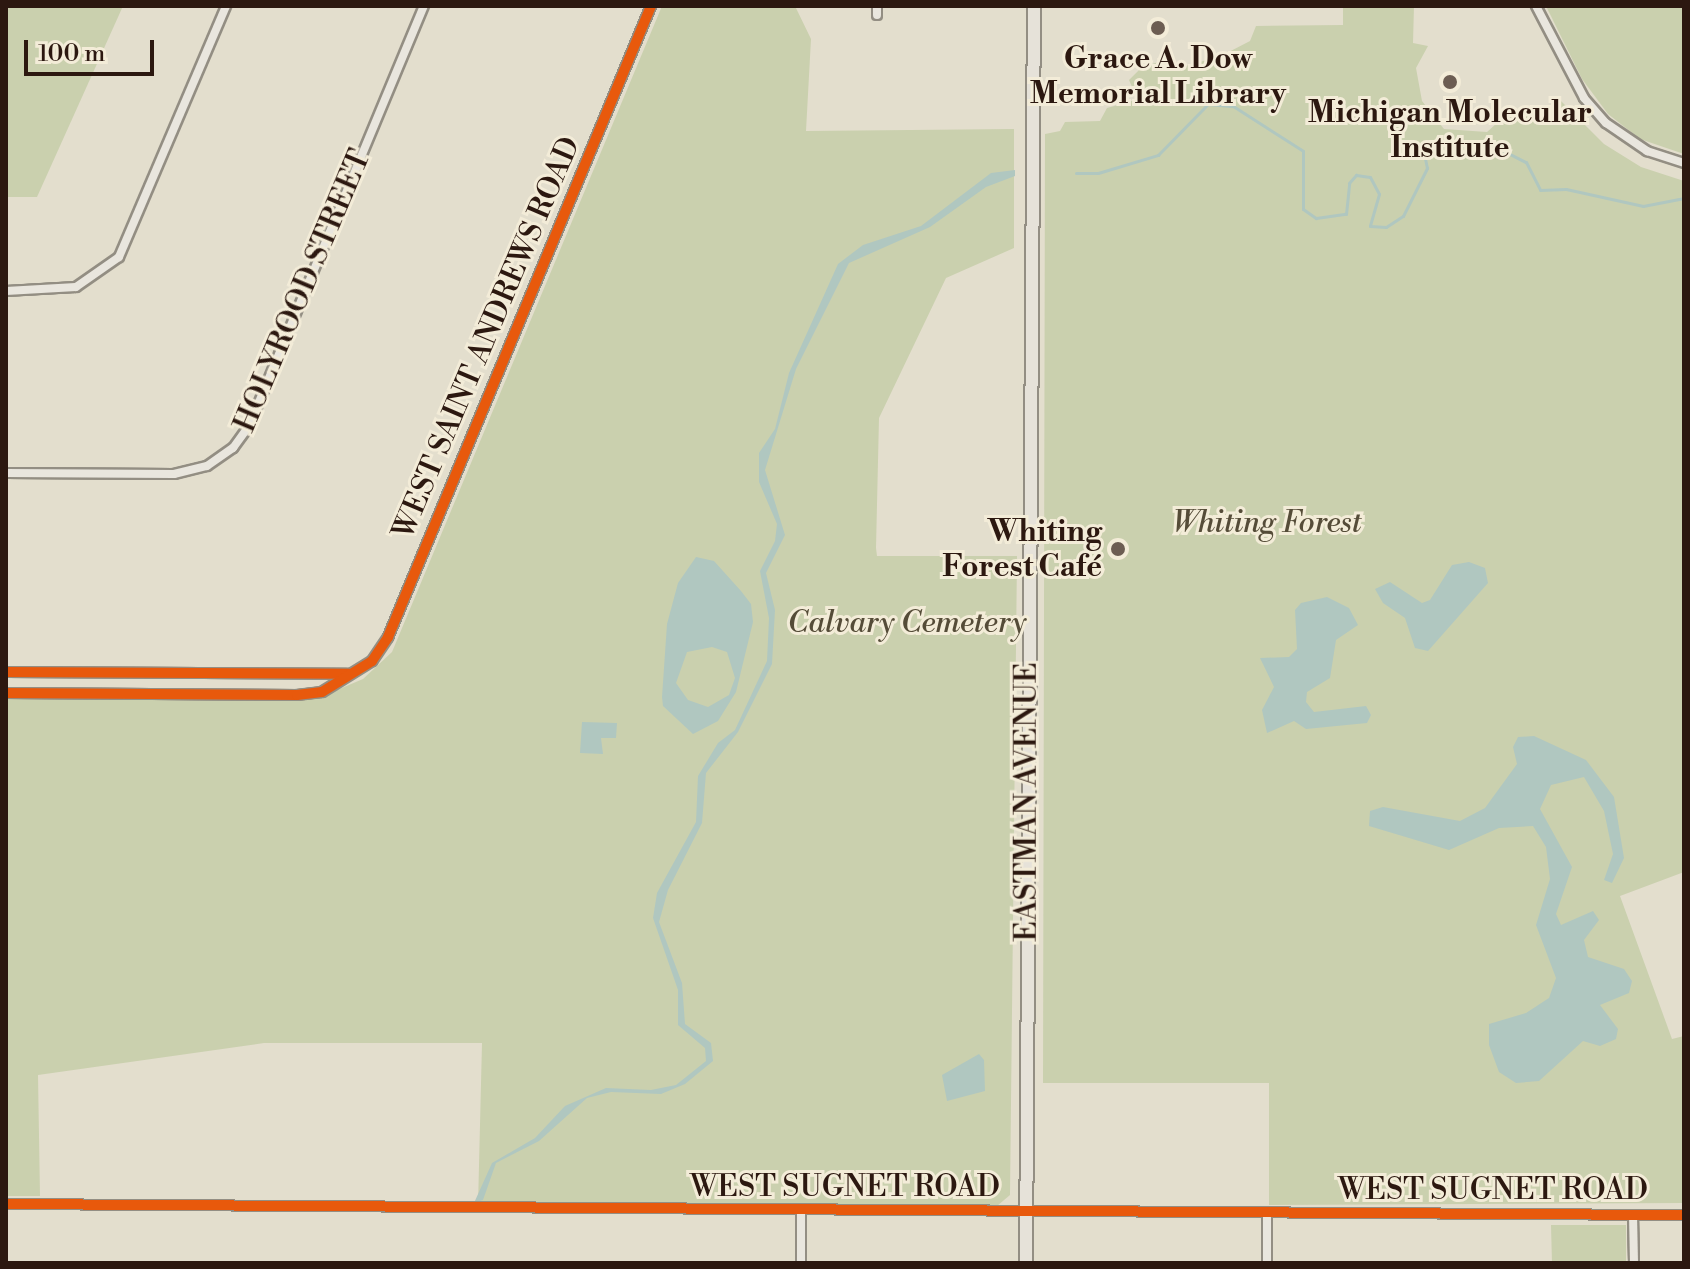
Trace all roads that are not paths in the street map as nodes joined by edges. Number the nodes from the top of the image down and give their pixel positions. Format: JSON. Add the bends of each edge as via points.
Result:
{"nodes":[{"id":1,"x":226,"y":6,"type":"edge"},
{"id":2,"x":424,"y":6,"type":"edge"},
{"id":3,"x":651,"y":6,"type":"edge"},
{"id":4,"x":1034,"y":6,"type":"edge"},
{"id":5,"x":1536,"y":6,"type":"edge"},
{"id":6,"x":1684,"y":163,"type":"edge"},
{"id":7,"x":6,"y":291,"type":"edge"},
{"id":8,"x":6,"y":473,"type":"edge"},
{"id":9,"x":6,"y":672,"type":"edge"},
{"id":10,"x":151,"y":674,"type":"junction"},
{"id":11,"x":349,"y":674,"type":"junction"},
{"id":12,"x":6,"y":693,"type":"edge"},
{"id":13,"x":151,"y":694,"type":"junction"},
{"id":14,"x":6,"y":1204,"type":"edge"},
{"id":15,"x":801,"y":1210,"type":"junction"},
{"id":16,"x":1026,"y":1212,"type":"junction"},
{"id":17,"x":1267,"y":1213,"type":"junction"},
{"id":18,"x":1633,"y":1215,"type":"junction"},
{"id":19,"x":1684,"y":1215,"type":"edge"},
{"id":20,"x":801,"y":1263,"type":"edge"},
{"id":21,"x":1026,"y":1263,"type":"edge"},
{"id":22,"x":1267,"y":1263,"type":"edge"},
{"id":23,"x":1634,"y":1263,"type":"edge"}],
"edges":[{"from":1,"to":7,"type":"street","via":[[119,257],[76,287]]},
{"from":2,"to":8,"type":"street","name":"HOLYROOD STREET","via":[[249,426],[233,448],[207,466],[174,474]]},
{"from":3,"to":11,"type":"street","name":"WEST SAINT ANDREWS ROAD","via":[[388,637],[372,661]]},
{"from":4,"to":16,"type":"main road","name":"EASTMAN AVENUE"},
{"from":5,"to":6,"type":"street","via":[[1584,98],[1606,123],[1647,151]]},
{"from":9,"to":10,"type":"street"},
{"from":10,"to":11,"type":"street"},
{"from":10,"to":13,"type":"street"},
{"from":11,"to":13,"type":"street","name":"WEST SAINT ANDREWS ROAD","via":[[322,692],[297,695]]},
{"from":12,"to":13,"type":"street","name":"WEST SAINT ANDREWS ROAD"},
{"from":14,"to":15,"type":"street","name":"WEST SUGNET ROAD"},
{"from":15,"to":16,"type":"street","name":"WEST SUGNET ROAD"},
{"from":15,"to":20,"type":"street"},
{"from":16,"to":17,"type":"street","name":"WEST SUGNET ROAD"},
{"from":16,"to":21,"type":"main road","name":"EASTMAN AVENUE"},
{"from":17,"to":18,"type":"street","name":"WEST SUGNET ROAD"},
{"from":17,"to":22,"type":"street"},
{"from":18,"to":19,"type":"street","name":"WEST SUGNET ROAD"},
{"from":18,"to":23,"type":"street"}]}
